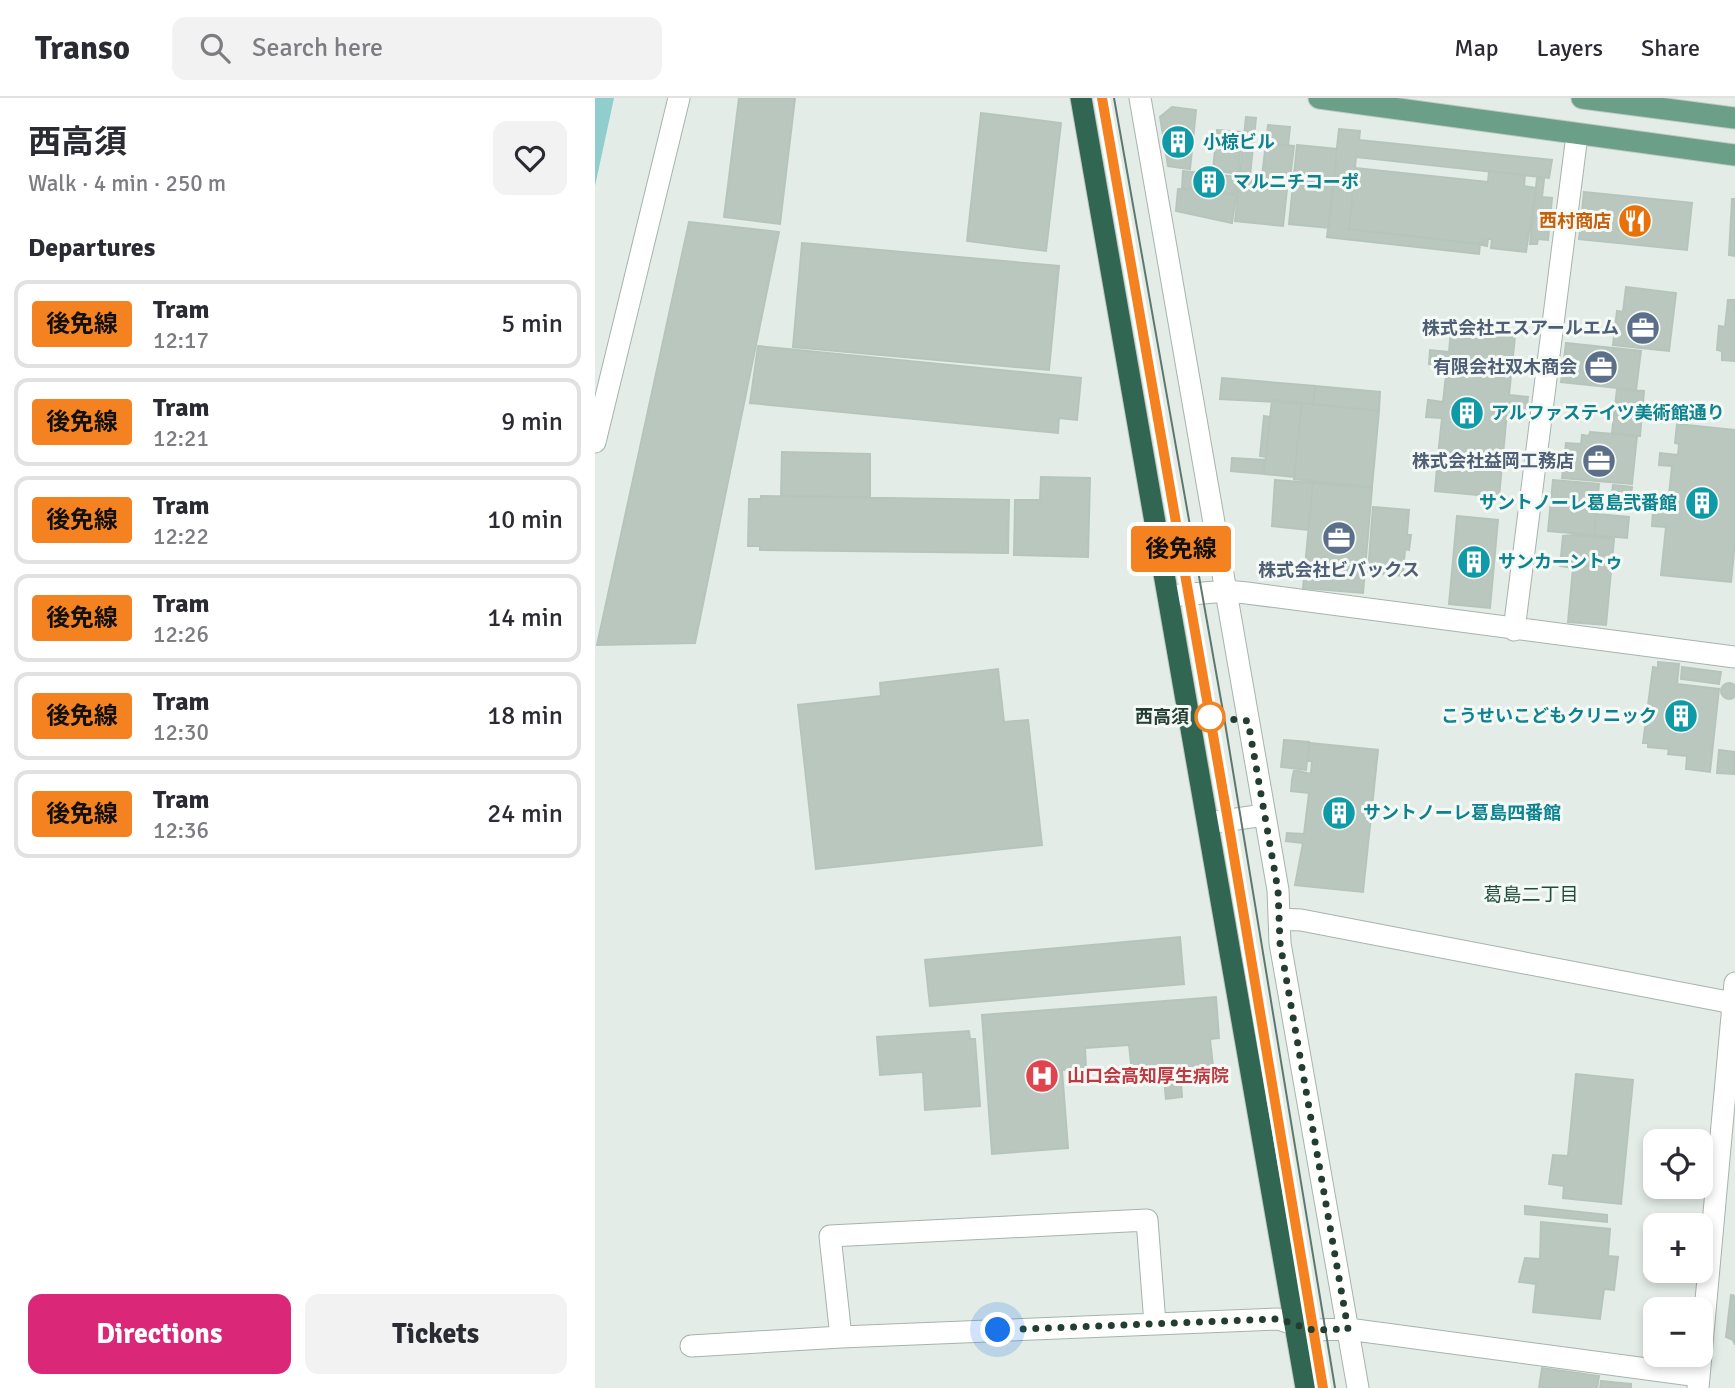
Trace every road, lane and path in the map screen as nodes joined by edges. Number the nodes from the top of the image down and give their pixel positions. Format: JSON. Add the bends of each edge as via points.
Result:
{"nodes":[{"id":1,"x":679,"y":98,"type":"edge"},
{"id":2,"x":1081,"y":98,"type":"edge"},
{"id":3,"x":1140,"y":98,"type":"edge"},
{"id":4,"x":1319,"y":98,"type":"edge"},
{"id":5,"x":1582,"y":98,"type":"edge"},
{"id":6,"x":1735,"y":118,"type":"edge"},
{"id":7,"x":1577,"y":135,"type":"junction"},
{"id":8,"x":1735,"y":155,"type":"edge"},
{"id":9,"x":595,"y":442,"type":"edge"},
{"id":10,"x":1226,"y":591,"type":"junction"},
{"id":11,"x":1169,"y":596,"type":"junction"},
{"id":12,"x":1514,"y":630,"type":"junction"},
{"id":13,"x":1735,"y":657,"type":"edge"},
{"id":14,"x":1264,"y":815,"type":"junction"},
{"id":15,"x":1209,"y":823,"type":"junction"},
{"id":16,"x":1279,"y":919,"type":"junction"},
{"id":17,"x":1734,"y":993,"type":"edge"},
{"id":18,"x":1155,"y":1324,"type":"junction"},
{"id":19,"x":1296,"y":1325,"type":"junction"},
{"id":20,"x":1348,"y":1329,"type":"junction"},
{"id":21,"x":841,"y":1337,"type":"junction"},
{"id":22,"x":691,"y":1346,"type":"dead end"},
{"id":23,"x":1698,"y":1382,"type":"edge"},
{"id":24,"x":1306,"y":1388,"type":"edge"},
{"id":25,"x":1358,"y":1388,"type":"edge"}],
"edges":[{"from":1,"to":9,"type":"street"},
{"from":2,"to":11,"type":"highway"},
{"from":3,"to":10,"type":"street"},
{"from":4,"to":7,"type":"main road"},
{"from":5,"to":6,"type":"main road"},
{"from":7,"to":8,"type":"main road"},
{"from":7,"to":12,"type":"street"},
{"from":10,"to":11,"type":"street"},
{"from":10,"to":12,"type":"street"},
{"from":10,"to":14,"type":"street"},
{"from":11,"to":15,"type":"highway"},
{"from":12,"to":13,"type":"street"},
{"from":14,"to":15,"type":"street"},
{"from":14,"to":16,"type":"street"},
{"from":15,"to":19,"type":"highway"},
{"from":16,"to":17,"type":"street"},
{"from":16,"to":20,"type":"street"},
{"from":17,"to":23,"type":"street"},
{"from":18,"to":19,"type":"street","via":[[1278,1319]]},
{"from":18,"to":21,"type":"street"},
{"from":18,"to":21,"type":"street","via":[[1147,1220],[831,1236]]},
{"from":19,"to":20,"type":"street","via":[[1313,1330]]},
{"from":19,"to":24,"type":"highway"},
{"from":20,"to":23,"type":"street"},
{"from":20,"to":25,"type":"street"},
{"from":21,"to":22,"type":"street"}]}
